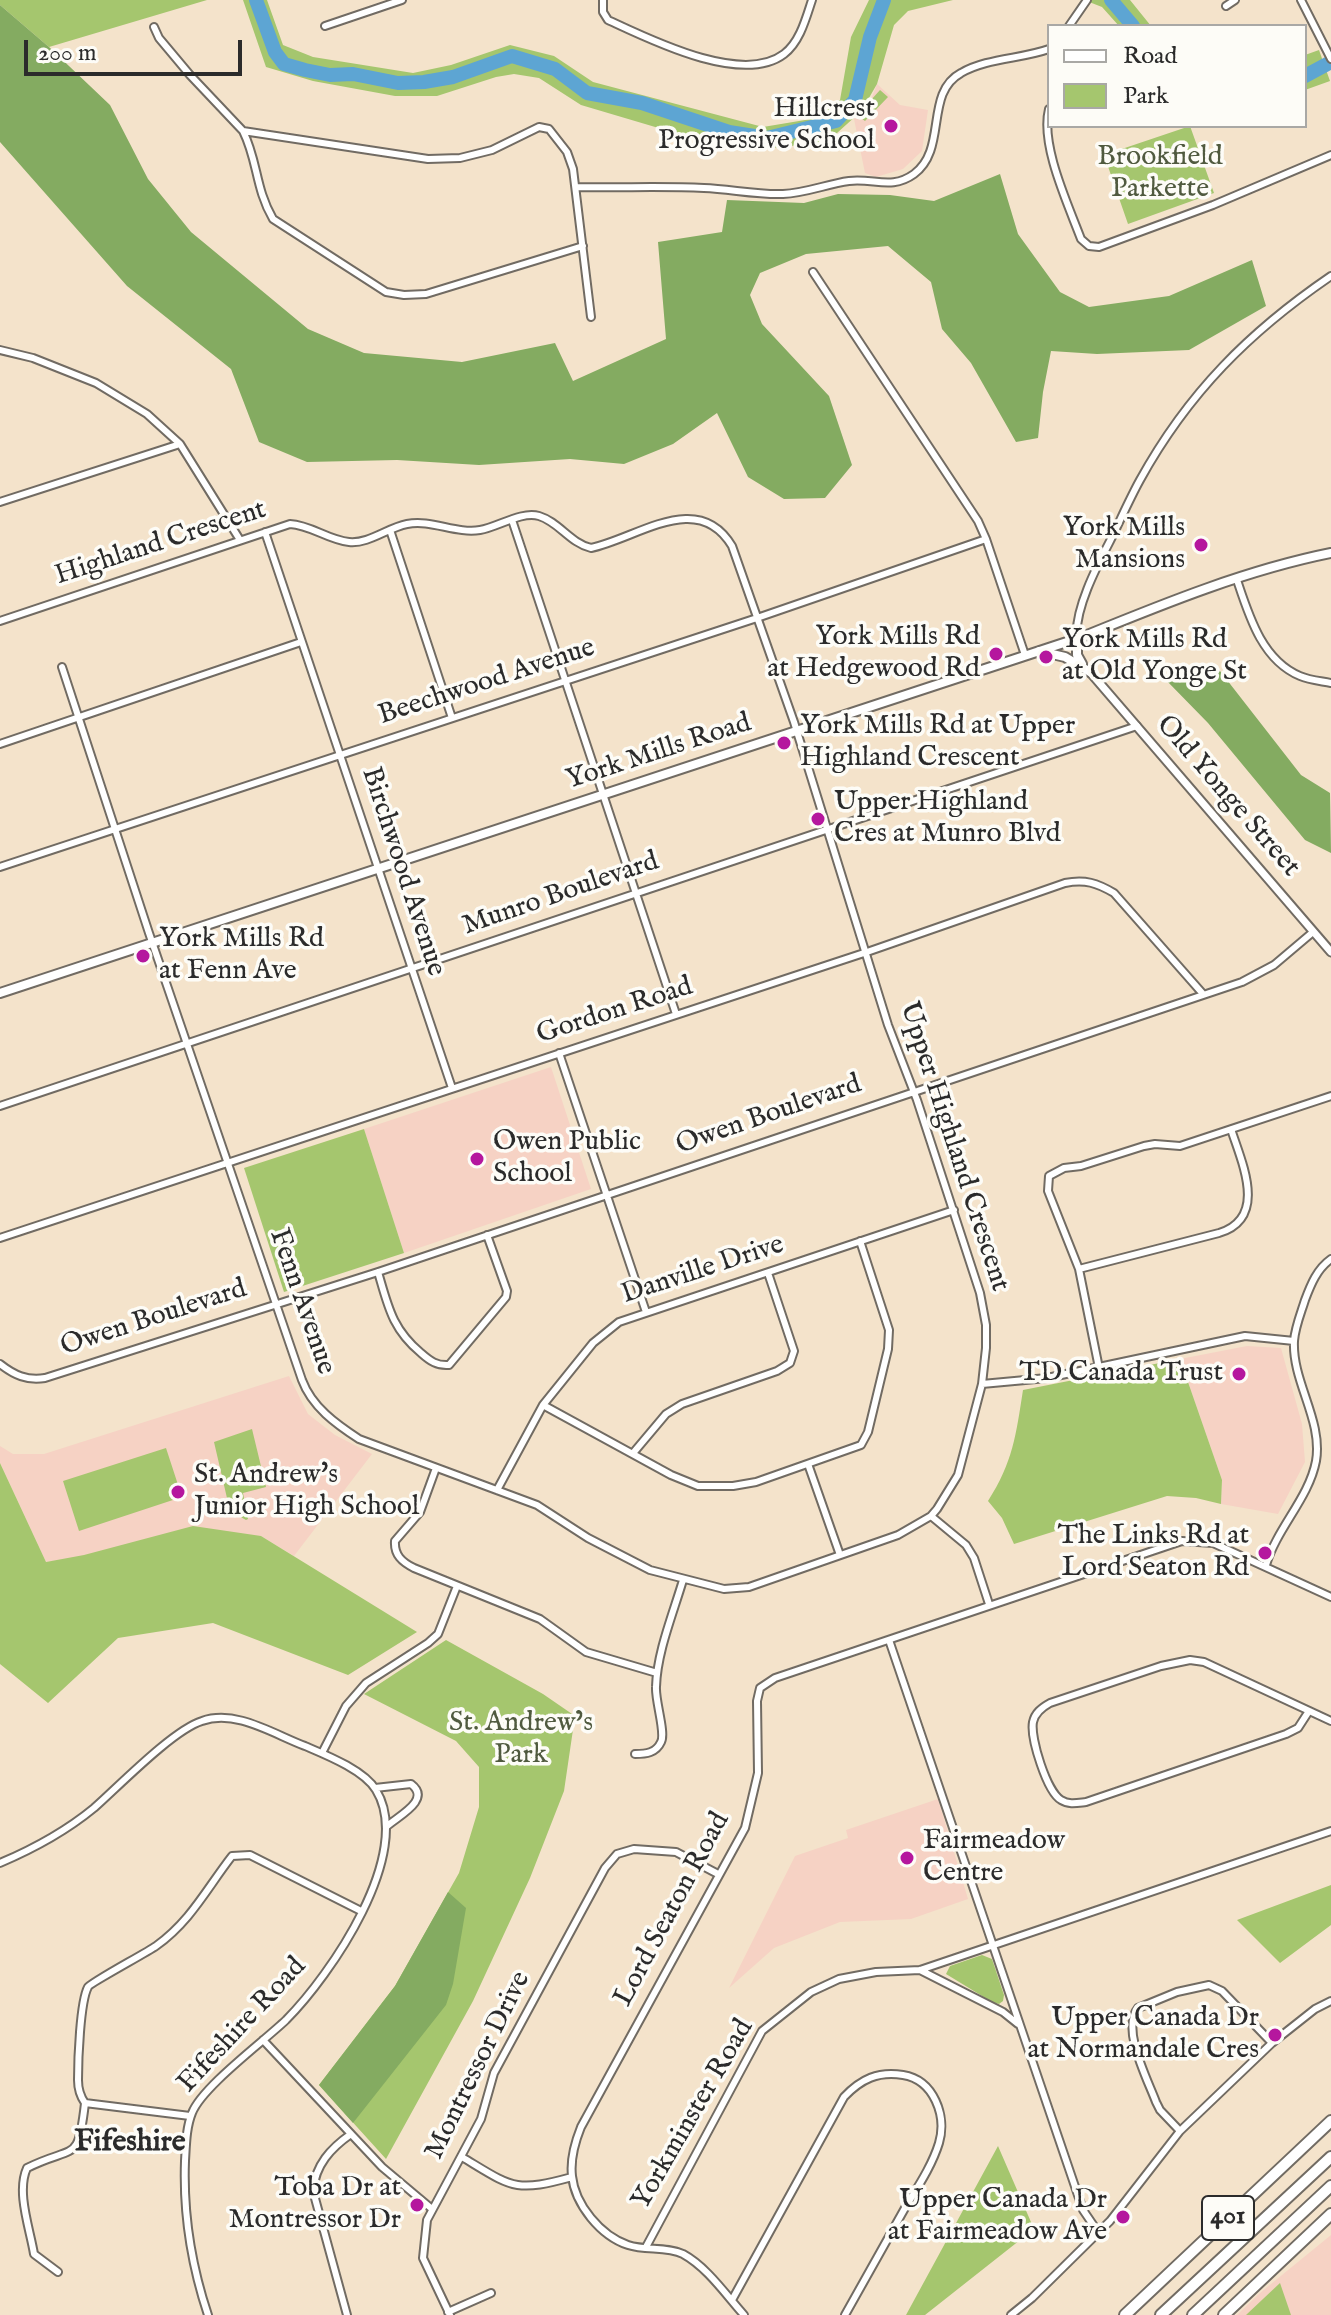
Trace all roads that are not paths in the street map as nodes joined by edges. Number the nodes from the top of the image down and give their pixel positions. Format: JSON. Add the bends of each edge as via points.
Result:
{"nodes":[{"id":1,"x":402,"y":0,"type":"edge"},
{"id":2,"x":603,"y":0,"type":"edge"},
{"id":3,"x":812,"y":0,"type":"edge"},
{"id":4,"x":1087,"y":0,"type":"edge"},
{"id":5,"x":1235,"y":0,"type":"edge"},
{"id":6,"x":1301,"y":0,"type":"edge"},
{"id":7,"x":1226,"y":6,"type":"dead end"},
{"id":8,"x":1070,"y":24,"type":"edge"},
{"id":9,"x":325,"y":26,"type":"dead end"},
{"id":10,"x":154,"y":27,"type":"dead end"},
{"id":11,"x":1047,"y":51,"type":"edge"},
{"id":12,"x":1331,"y":58,"type":"edge"},
{"id":13,"x":1047,"y":128,"type":"edge"},
{"id":14,"x":243,"y":131,"type":"junction"},
{"id":15,"x":1331,"y":155,"type":"edge"},
{"id":16,"x":576,"y":187,"type":"junction"},
{"id":17,"x":583,"y":246,"type":"junction"},
{"id":18,"x":813,"y":272,"type":"dead end"},
{"id":19,"x":1331,"y":276,"type":"edge"},
{"id":20,"x":591,"y":317,"type":"dead end"},
{"id":21,"x":0,"y":350,"type":"edge"},
{"id":22,"x":180,"y":444,"type":"junction"},
{"id":23,"x":0,"y":502,"type":"edge"},
{"id":24,"x":512,"y":520,"type":"junction"},
{"id":25,"x":390,"y":530,"type":"junction"},
{"id":26,"x":265,"y":532,"type":"junction"},
{"id":27,"x":986,"y":539,"type":"junction"},
{"id":28,"x":240,"y":540,"type":"junction"},
{"id":29,"x":1331,"y":553,"type":"edge"},
{"id":30,"x":1237,"y":580,"type":"junction"},
{"id":31,"x":757,"y":618,"type":"junction"},
{"id":32,"x":0,"y":621,"type":"edge"},
{"id":33,"x":1080,"y":638,"type":"junction"},
{"id":34,"x":301,"y":642,"type":"junction"},
{"id":35,"x":1039,"y":651,"type":"junction"},
{"id":36,"x":1025,"y":655,"type":"junction"},
{"id":37,"x":62,"y":667,"type":"dead end"},
{"id":38,"x":1090,"y":672,"type":"junction"},
{"id":39,"x":565,"y":680,"type":"junction"},
{"id":40,"x":1331,"y":683,"type":"edge"},
{"id":41,"x":452,"y":718,"type":"junction"},
{"id":42,"x":79,"y":719,"type":"junction"},
{"id":43,"x":1137,"y":726,"type":"junction"},
{"id":44,"x":796,"y":731,"type":"junction"},
{"id":45,"x":0,"y":744,"type":"edge"},
{"id":46,"x":340,"y":754,"type":"junction"},
{"id":47,"x":602,"y":794,"type":"junction"},
{"id":48,"x":827,"y":828,"type":"junction"},
{"id":49,"x":115,"y":830,"type":"junction"},
{"id":50,"x":0,"y":867,"type":"edge"},
{"id":51,"x":378,"y":867,"type":"junction"},
{"id":52,"x":635,"y":893,"type":"junction"},
{"id":53,"x":1313,"y":932,"type":"junction"},
{"id":54,"x":152,"y":943,"type":"junction"},
{"id":55,"x":867,"y":952,"type":"junction"},
{"id":56,"x":1331,"y":952,"type":"edge"},
{"id":57,"x":411,"y":969,"type":"junction"},
{"id":58,"x":0,"y":993,"type":"edge"},
{"id":59,"x":1203,"y":994,"type":"junction"},
{"id":60,"x":676,"y":1014,"type":"junction"},
{"id":61,"x":188,"y":1043,"type":"junction"},
{"id":62,"x":559,"y":1053,"type":"junction"},
{"id":63,"x":452,"y":1088,"type":"junction"},
{"id":64,"x":914,"y":1091,"type":"junction"},
{"id":65,"x":1331,"y":1096,"type":"edge"},
{"id":66,"x":0,"y":1106,"type":"edge"},
{"id":67,"x":1231,"y":1129,"type":"junction"},
{"id":68,"x":229,"y":1162,"type":"junction"},
{"id":69,"x":607,"y":1194,"type":"junction"},
{"id":70,"x":954,"y":1210,"type":"junction"},
{"id":71,"x":487,"y":1235,"type":"junction"},
{"id":72,"x":0,"y":1238,"type":"edge"},
{"id":73,"x":860,"y":1241,"type":"junction"},
{"id":74,"x":1331,"y":1259,"type":"edge"},
{"id":75,"x":1079,"y":1269,"type":"junction"},
{"id":76,"x":378,"y":1272,"type":"junction"},
{"id":77,"x":768,"y":1273,"type":"junction"},
{"id":78,"x":275,"y":1303,"type":"junction"},
{"id":79,"x":646,"y":1312,"type":"junction"},
{"id":80,"x":1294,"y":1341,"type":"junction"},
{"id":81,"x":0,"y":1364,"type":"edge"},
{"id":82,"x":1099,"y":1368,"type":"junction"},
{"id":83,"x":982,"y":1384,"type":"junction"},
{"id":84,"x":543,"y":1405,"type":"junction"},
{"id":85,"x":634,"y":1452,"type":"junction"},
{"id":86,"x":808,"y":1464,"type":"junction"},
{"id":87,"x":436,"y":1468,"type":"junction"},
{"id":88,"x":497,"y":1490,"type":"junction"},
{"id":89,"x":931,"y":1516,"type":"junction"},
{"id":90,"x":840,"y":1555,"type":"junction"},
{"id":91,"x":1266,"y":1565,"type":"junction"},
{"id":92,"x":683,"y":1580,"type":"junction"},
{"id":93,"x":457,"y":1586,"type":"junction"},
{"id":94,"x":1331,"y":1597,"type":"edge"},
{"id":95,"x":989,"y":1604,"type":"junction"},
{"id":96,"x":889,"y":1640,"type":"junction"},
{"id":97,"x":657,"y":1673,"type":"junction"},
{"id":98,"x":1309,"y":1711,"type":"junction"},
{"id":99,"x":1331,"y":1721,"type":"edge"},
{"id":100,"x":322,"y":1753,"type":"junction"},
{"id":101,"x":635,"y":1754,"type":"dead end"},
{"id":102,"x":375,"y":1788,"type":"junction"},
{"id":103,"x":386,"y":1827,"type":"junction"},
{"id":104,"x":1331,"y":1831,"type":"edge"},
{"id":105,"x":0,"y":1863,"type":"edge"},
{"id":106,"x":718,"y":1874,"type":"junction"},
{"id":107,"x":361,"y":1911,"type":"junction"},
{"id":108,"x":993,"y":1947,"type":"junction"},
{"id":109,"x":920,"y":1970,"type":"junction"},
{"id":110,"x":1331,"y":2001,"type":"edge"},
{"id":111,"x":1019,"y":2024,"type":"junction"},
{"id":112,"x":263,"y":2040,"type":"junction"},
{"id":113,"x":1272,"y":2043,"type":"junction"},
{"id":114,"x":85,"y":2103,"type":"junction"},
{"id":115,"x":190,"y":2116,"type":"junction"},
{"id":116,"x":1331,"y":2121,"type":"edge"},
{"id":117,"x":1180,"y":2131,"type":"junction"},
{"id":118,"x":351,"y":2134,"type":"junction"},
{"id":119,"x":462,"y":2157,"type":"junction"},
{"id":120,"x":1331,"y":2157,"type":"edge"},
{"id":121,"x":572,"y":2177,"type":"junction"},
{"id":122,"x":1331,"y":2186,"type":"edge"},
{"id":123,"x":432,"y":2209,"type":"junction"},
{"id":124,"x":1331,"y":2214,"type":"edge"},
{"id":125,"x":1098,"y":2232,"type":"junction"},
{"id":126,"x":646,"y":2247,"type":"junction"},
{"id":127,"x":58,"y":2272,"type":"dead end"},
{"id":128,"x":491,"y":2293,"type":"dead end"},
{"id":129,"x":732,"y":2300,"type":"junction"},
{"id":130,"x":449,"y":2313,"type":"edge"},
{"id":131,"x":208,"y":2315,"type":"edge"},
{"id":132,"x":347,"y":2315,"type":"edge"},
{"id":133,"x":744,"y":2315,"type":"edge"},
{"id":134,"x":845,"y":2315,"type":"edge"},
{"id":135,"x":1011,"y":2315,"type":"edge"},
{"id":136,"x":1125,"y":2315,"type":"edge"},
{"id":137,"x":1161,"y":2315,"type":"edge"},
{"id":138,"x":1193,"y":2315,"type":"edge"},
{"id":139,"x":1224,"y":2315,"type":"edge"}],
"edges":[{"from":1,"to":9,"type":"street"},
{"from":2,"to":3,"type":"street","via":[[608,20],[704,59],[735,65],[764,63],[784,54],[796,40]]},
{"from":4,"to":8,"type":"street"},
{"from":5,"to":7,"type":"street"},
{"from":6,"to":12,"type":"street"},
{"from":10,"to":14,"type":"street"},
{"from":11,"to":16,"type":"street","via":[[958,74],[943,93],[928,159],[900,182],[851,181],[780,194]]},
{"from":13,"to":15,"type":"street","via":[[1081,239],[1099,247]]},
{"from":14,"to":16,"type":"street","via":[[428,159],[492,150],[539,127],[549,129],[567,152]]},
{"from":14,"to":17,"type":"street","via":[[273,219],[386,292],[426,294]]},
{"from":16,"to":17,"type":"street"},
{"from":17,"to":20,"type":"street"},
{"from":18,"to":27,"type":"street"},
{"from":19,"to":33,"type":"street","via":[[1271,319],[1224,363],[1164,440],[1100,561],[1075,625]]},
{"from":21,"to":22,"type":"street","via":[[96,383],[147,414]]},
{"from":22,"to":23,"type":"street"},
{"from":22,"to":28,"type":"street"},
{"from":24,"to":25,"type":"street","name":"Highland Crescent","via":[[480,530],[408,523]]},
{"from":24,"to":31,"type":"street","name":"Highland Crescent","via":[[539,516],[591,548],[670,521],[710,522],[732,546]]},
{"from":24,"to":39,"type":"street"},
{"from":25,"to":26,"type":"street","name":"Highland Crescent","via":[[349,542],[290,524]]},
{"from":25,"to":41,"type":"street"},
{"from":26,"to":28,"type":"street","name":"Highland Crescent"},
{"from":26,"to":34,"type":"street","name":"Birchwood Avenue"},
{"from":27,"to":31,"type":"street","name":"Beechwood Avenue"},
{"from":27,"to":36,"type":"street"},
{"from":28,"to":32,"type":"street","name":"Highland Crescent"},
{"from":29,"to":30,"type":"main road","name":"York Mills Road"},
{"from":30,"to":33,"type":"main road","name":"York Mills Road"},
{"from":30,"to":40,"type":"street","via":[[1257,636],[1300,676]]},
{"from":31,"to":39,"type":"street","name":"Beechwood Avenue"},
{"from":31,"to":44,"type":"street","name":"Highland Crescent"},
{"from":33,"to":35,"type":"main road","name":"York Mills Road"},
{"from":33,"to":38,"type":"main road","via":[[1077,655]]},
{"from":34,"to":42,"type":"street"},
{"from":34,"to":46,"type":"street","name":"Birchwood Avenue"},
{"from":35,"to":36,"type":"main road","name":"York Mills Road"},
{"from":35,"to":38,"type":"main road","via":[[1065,657]]},
{"from":36,"to":44,"type":"main road","name":"York Mills Road"},
{"from":37,"to":42,"type":"street","name":"Fenn Avenue"},
{"from":38,"to":43,"type":"street","name":"Old Yonge Street"},
{"from":39,"to":41,"type":"street","name":"Beechwood Avenue"},
{"from":39,"to":47,"type":"street"},
{"from":41,"to":46,"type":"street","name":"Beechwood Avenue"},
{"from":42,"to":45,"type":"street"},
{"from":42,"to":49,"type":"street","name":"Fenn Avenue"},
{"from":43,"to":48,"type":"street","name":"Munro Boulevard"},
{"from":43,"to":53,"type":"street","name":"Old Yonge Street"},
{"from":44,"to":47,"type":"main road","name":"York Mills Road"},
{"from":44,"to":48,"type":"street","name":"Upper Highland Crescent"},
{"from":46,"to":49,"type":"street","name":"Beechwood Avenue"},
{"from":46,"to":51,"type":"street","name":"Birchwood Avenue"},
{"from":47,"to":51,"type":"main road","name":"York Mills Road"},
{"from":47,"to":52,"type":"street"},
{"from":48,"to":52,"type":"street","name":"Munro Boulevard"},
{"from":48,"to":55,"type":"street","name":"Upper Highland Crescent"},
{"from":49,"to":50,"type":"street","name":"Beechwood Avenue"},
{"from":49,"to":54,"type":"street","name":"Fenn Avenue"},
{"from":51,"to":54,"type":"main road","name":"York Mills Road"},
{"from":51,"to":57,"type":"street","name":"Birchwood Avenue"},
{"from":52,"to":57,"type":"street","name":"Munro Boulevard"},
{"from":52,"to":60,"type":"street"},
{"from":53,"to":56,"type":"street","name":"Old Yonge Street"},
{"from":53,"to":59,"type":"street","name":"Owen Boulevard","via":[[1258,976]]},
{"from":54,"to":58,"type":"main road","name":"York Mills Road"},
{"from":54,"to":61,"type":"street","name":"Fenn Avenue"},
{"from":55,"to":59,"type":"street","name":"Gordon Road","via":[[1065,883],[1087,881],[1114,893]]},
{"from":55,"to":60,"type":"street","name":"Gordon Road"},
{"from":55,"to":64,"type":"street","name":"Upper Highland Crescent"},
{"from":57,"to":61,"type":"street","name":"Munro Boulevard"},
{"from":57,"to":63,"type":"street","name":"Birchwood Avenue"},
{"from":59,"to":64,"type":"street","name":"Owen Boulevard"},
{"from":60,"to":62,"type":"street","name":"Gordon Road"},
{"from":61,"to":66,"type":"street","name":"Munro Boulevard"},
{"from":61,"to":68,"type":"street","name":"Fenn Avenue"},
{"from":62,"to":63,"type":"street","name":"Gordon Road"},
{"from":62,"to":69,"type":"street"},
{"from":63,"to":68,"type":"street","name":"Gordon Road"},
{"from":64,"to":69,"type":"street","name":"Owen Boulevard"},
{"from":64,"to":70,"type":"street","name":"Upper Highland Crescent"},
{"from":65,"to":67,"type":"street"},
{"from":67,"to":75,"type":"street","via":[[1249,1185],[1240,1219],[1231,1228]]},
{"from":67,"to":75,"type":"street","via":[[1180,1146],[1155,1144],[1051,1174],[1048,1191]]},
{"from":68,"to":72,"type":"street","name":"Gordon Road"},
{"from":68,"to":78,"type":"street","name":"Fenn Avenue"},
{"from":69,"to":71,"type":"street","name":"Owen Boulevard"},
{"from":69,"to":79,"type":"street"},
{"from":70,"to":73,"type":"street","name":"Danville Drive"},
{"from":70,"to":83,"type":"street","name":"Upper Highland Crescent","via":[[985,1316]]},
{"from":71,"to":76,"type":"street","name":"Owen Boulevard"},
{"from":71,"to":76,"type":"street","via":[[506,1297],[449,1365],[432,1362],[404,1338],[393,1322]]},
{"from":73,"to":77,"type":"street","name":"Danville Drive"},
{"from":73,"to":86,"type":"street","via":[[889,1330],[888,1349],[861,1445]]},
{"from":74,"to":80,"type":"street","via":[[1317,1273]]},
{"from":75,"to":82,"type":"street"},
{"from":76,"to":78,"type":"street","name":"Owen Boulevard"},
{"from":77,"to":79,"type":"street","name":"Danville Drive"},
{"from":77,"to":85,"type":"street","via":[[794,1351],[790,1363],[682,1404],[666,1414]]},
{"from":78,"to":81,"type":"street","name":"Owen Boulevard","via":[[45,1378],[13,1374]]},
{"from":78,"to":87,"type":"street","name":"Fenn Avenue","via":[[305,1389],[324,1412],[359,1439]]},
{"from":79,"to":84,"type":"street","name":"Danville Drive","via":[[606,1331]]},
{"from":80,"to":82,"type":"street","via":[[1245,1336]]},
{"from":80,"to":91,"type":"street","via":[[1317,1454],[1307,1488]]},
{"from":82,"to":83,"type":"street"},
{"from":83,"to":89,"type":"street","name":"Upper Highland Crescent","via":[[958,1475]]},
{"from":84,"to":85,"type":"street"},
{"from":84,"to":88,"type":"street","name":"Danville Drive"},
{"from":85,"to":86,"type":"street","via":[[687,1483],[707,1487],[756,1482]]},
{"from":86,"to":90,"type":"street"},
{"from":87,"to":88,"type":"street","name":"Fenn Avenue"},
{"from":87,"to":93,"type":"street","via":[[420,1512],[395,1547],[407,1564]]},
{"from":88,"to":92,"type":"street","name":"Fenn Avenue","via":[[545,1509],[642,1566]]},
{"from":89,"to":90,"type":"street","name":"Fenn Avenue","via":[[909,1530]]},
{"from":89,"to":95,"type":"street","via":[[966,1545]]},
{"from":90,"to":92,"type":"street","name":"Fenn Avenue","via":[[736,1589]]},
{"from":91,"to":94,"type":"street","name":"Lord Seaton Road"},
{"from":91,"to":95,"type":"street","name":"Lord Seaton Road","via":[[1213,1543],[1182,1541]]},
{"from":92,"to":97,"type":"street"},
{"from":93,"to":97,"type":"street","via":[[540,1619],[586,1652]]},
{"from":93,"to":100,"type":"street","via":[[438,1634],[366,1683],[346,1706]]},
{"from":95,"to":96,"type":"street","name":"Lord Seaton Road"},
{"from":96,"to":106,"type":"street","name":"Lord Seaton Road","via":[[775,1678],[760,1688],[757,1780],[745,1828]]},
{"from":96,"to":108,"type":"street"},
{"from":97,"to":101,"type":"street","via":[[663,1737],[657,1749]]},
{"from":98,"to":98,"type":"street","via":[[1204,1662],[1181,1660],[1050,1703],[1035,1718],[1033,1734],[1050,1788],[1069,1804],[1286,1734],[1298,1728]]},
{"from":98,"to":99,"type":"street"},
{"from":100,"to":102,"type":"street"},
{"from":100,"to":105,"type":"street","via":[[236,1718],[204,1720],[178,1734],[90,1811]]},
{"from":102,"to":103,"type":"street","name":"Fifeshire Road"},
{"from":102,"to":103,"type":"street","via":[[411,1784],[419,1795],[415,1805]]},
{"from":103,"to":107,"type":"street","name":"Fifeshire Road","via":[[381,1865]]},
{"from":104,"to":108,"type":"street","name":"Yorkminster Road"},
{"from":106,"to":119,"type":"street","name":"Montressor Drive","via":[[676,1852],[634,1849],[611,1860],[494,2073],[481,2119]]},
{"from":106,"to":121,"type":"street","name":"Lord Seaton Road","via":[[581,2127]]},
{"from":107,"to":112,"type":"street","name":"Fifeshire Road","via":[[302,2002]]},
{"from":107,"to":114,"type":"street","via":[[250,1855],[232,1856],[195,1909],[158,1944],[87,1988],[78,2082]]},
{"from":108,"to":109,"type":"street","name":"Yorkminster Road"},
{"from":108,"to":111,"type":"street"},
{"from":109,"to":111,"type":"street"},
{"from":109,"to":126,"type":"street","name":"Yorkminster Road","via":[[839,1979],[811,1992],[762,2031]]},
{"from":110,"to":113,"type":"street"},
{"from":111,"to":125,"type":"street","via":[[1083,2210]]},
{"from":112,"to":115,"type":"street","name":"Fifeshire Road","via":[[204,2094]]},
{"from":112,"to":118,"type":"street"},
{"from":113,"to":117,"type":"street"},
{"from":113,"to":117,"type":"street","via":[[1222,1991],[1209,1985],[1138,2008],[1133,2038],[1160,2110]]},
{"from":114,"to":115,"type":"street"},
{"from":114,"to":127,"type":"street","via":[[78,2146],[27,2168],[24,2175],[34,2254]]},
{"from":115,"to":131,"type":"street","name":"Fifeshire Road","via":[[185,2215]]},
{"from":116,"to":136,"type":"highway","number":"401"},
{"from":117,"to":125,"type":"street"},
{"from":118,"to":123,"type":"street"},
{"from":118,"to":132,"type":"street","via":[[327,2154],[313,2191]]},
{"from":119,"to":121,"type":"street","via":[[516,2186]]},
{"from":119,"to":123,"type":"street","name":"Montressor Drive"},
{"from":120,"to":137,"type":"highway","number":"401"},
{"from":121,"to":126,"type":"street","via":[[593,2220],[610,2236]]},
{"from":122,"to":138,"type":"highway","number":"401"},
{"from":123,"to":130,"type":"street","name":"Montressor Drive","via":[[423,2258]]},
{"from":124,"to":139,"type":"highway","number":"401"},
{"from":125,"to":135,"type":"street"},
{"from":126,"to":129,"type":"street","via":[[682,2254]]},
{"from":128,"to":130,"type":"street"},
{"from":129,"to":133,"type":"street"},
{"from":129,"to":134,"type":"street","via":[[844,2097],[880,2074],[910,2076],[926,2087],[938,2106],[939,2142]]}]}
